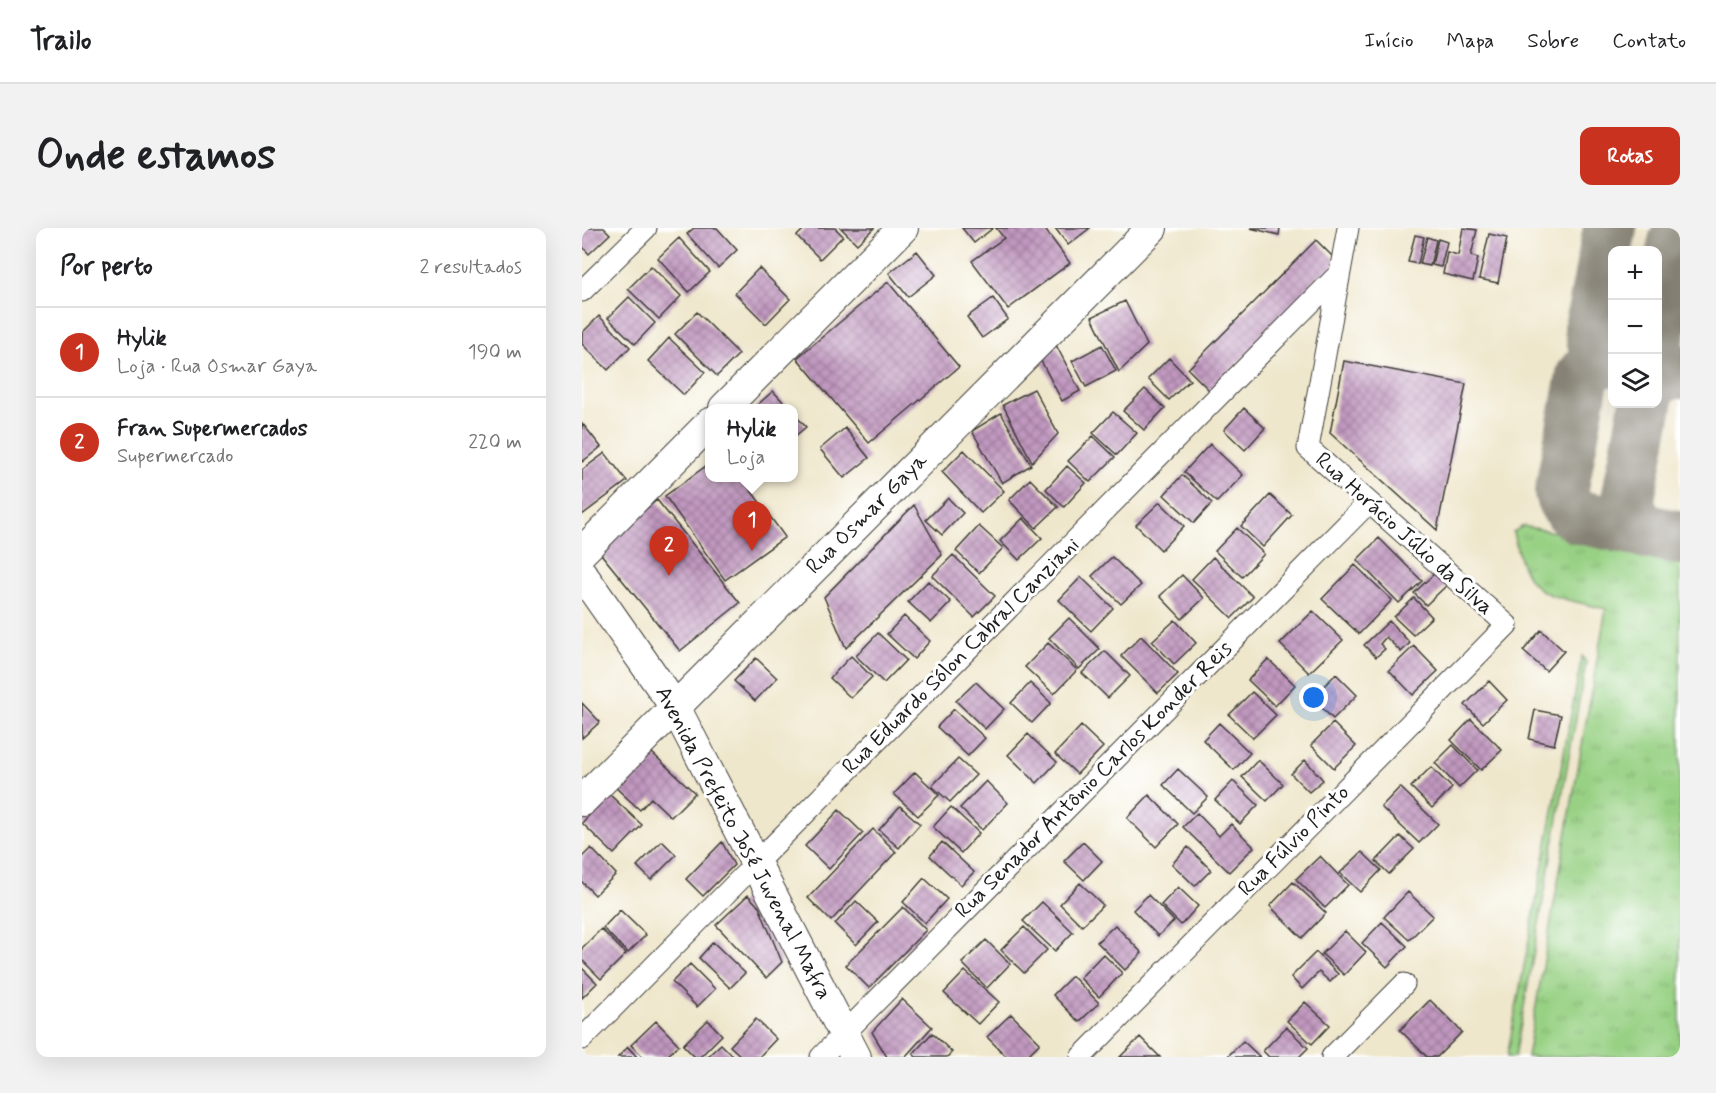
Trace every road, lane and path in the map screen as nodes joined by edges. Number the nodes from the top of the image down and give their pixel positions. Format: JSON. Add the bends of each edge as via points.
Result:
{"nodes":[{"id":1,"x":646,"y":228,"type":"edge"},
{"id":2,"x":903,"y":228,"type":"edge"},
{"id":3,"x":1152,"y":228,"type":"edge"},
{"id":4,"x":1348,"y":228,"type":"edge"},
{"id":5,"x":1339,"y":273,"type":"junction"},
{"id":6,"x":582,"y":291,"type":"edge"},
{"id":7,"x":728,"y":404,"type":"edge"},
{"id":8,"x":705,"y":428,"type":"edge"},
{"id":9,"x":1368,"y":503,"type":"junction"},
{"id":10,"x":582,"y":552,"type":"edge"},
{"id":11,"x":582,"y":574,"type":"edge"},
{"id":12,"x":1507,"y":625,"type":"joint"},
{"id":13,"x":675,"y":707,"type":"junction"},
{"id":14,"x":582,"y":801,"type":"edge"},
{"id":15,"x":757,"y":862,"type":"junction"},
{"id":16,"x":1404,"y":984,"type":"dead end"},
{"id":17,"x":582,"y":1039,"type":"edge"},
{"id":18,"x":850,"y":1045,"type":"edge"},
{"id":19,"x":821,"y":1057,"type":"edge"},
{"id":20,"x":1081,"y":1057,"type":"edge"},
{"id":21,"x":1332,"y":1057,"type":"edge"}],
"edges":[{"from":1,"to":6,"type":"street"},
{"from":2,"to":7,"type":"main road"},
{"from":3,"to":13,"type":"main road","name":"Rua Osmar Gaya"},
{"from":4,"to":5,"type":"street","name":"Rua Horácio Júlio da Silva"},
{"from":5,"to":9,"type":"street","name":"Rua Horácio Júlio da Silva","via":[[1308,448]]},
{"from":5,"to":15,"type":"street","name":"Rua Eduardo Sólon Cabral Canziani"},
{"from":8,"to":10,"type":"main road"},
{"from":9,"to":12,"type":"street","name":"Rua Horácio Júlio da Silva"},
{"from":9,"to":18,"type":"street","name":"Rua Senador Antônio Carlos Konder Reis"},
{"from":11,"to":13,"type":"main road","name":"Avenida Prefeito José Juvenal Mafra"},
{"from":12,"to":20,"type":"street","name":"Rua Fúlvio Pinto"},
{"from":13,"to":14,"type":"main road","name":"Rua Osmar Gaya"},
{"from":13,"to":15,"type":"main road","name":"Avenida Prefeito José Juvenal Mafra"},
{"from":15,"to":17,"type":"street","name":"Rua Eduardo Sólon Cabral Canziani"},
{"from":15,"to":18,"type":"main road","name":"Avenida Prefeito José Juvenal Mafra"},
{"from":16,"to":21,"type":"street"},
{"from":18,"to":19,"type":"street","name":"Rua Senador Antônio Carlos Konder Reis"}]}
